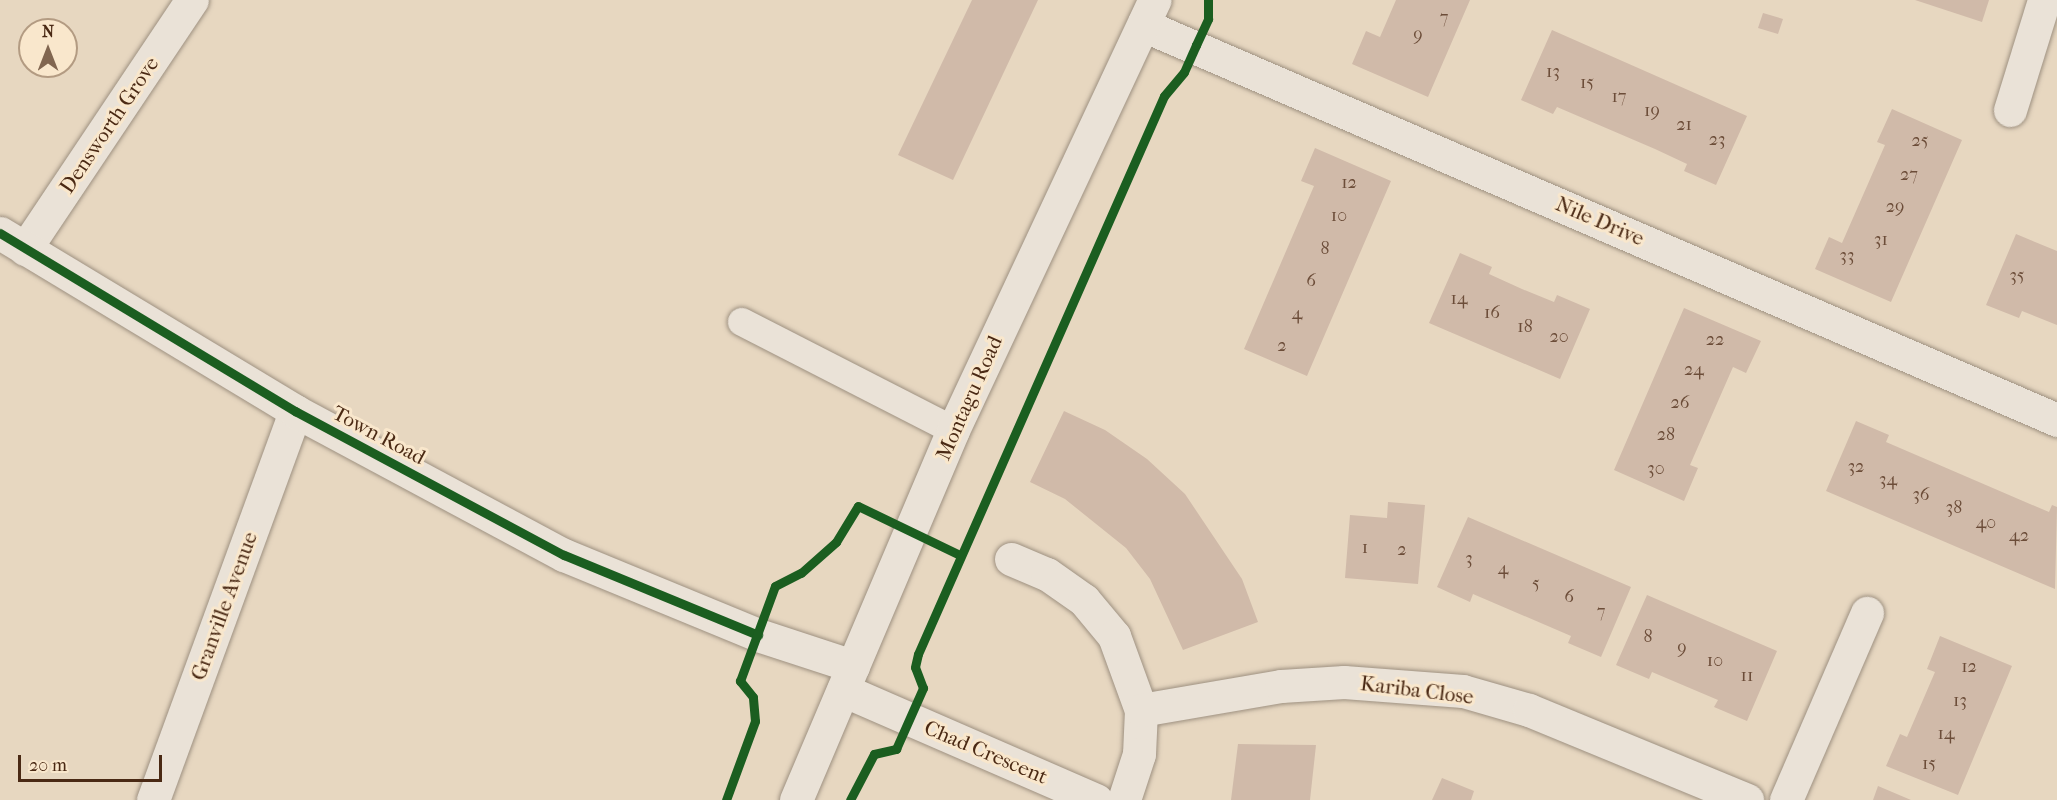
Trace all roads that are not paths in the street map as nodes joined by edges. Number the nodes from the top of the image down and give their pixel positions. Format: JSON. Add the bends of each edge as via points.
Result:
{"nodes":[{"id":1,"x":192,"y":0,"type":"edge"},
{"id":2,"x":2044,"y":0,"type":"edge"},
{"id":3,"x":1148,"y":12,"type":"edge"},
{"id":4,"x":2010,"y":110,"type":"dead end"},
{"id":5,"x":13,"y":241,"type":"edge"},
{"id":6,"x":742,"y":322,"type":"dead end"},
{"id":7,"x":296,"y":411,"type":"junction"},
{"id":8,"x":2057,"y":420,"type":"edge"},
{"id":9,"x":953,"y":430,"type":"junction"},
{"id":10,"x":1011,"y":559,"type":"dead end"},
{"id":11,"x":1867,"y":613,"type":"dead end"},
{"id":12,"x":848,"y":678,"type":"junction"},
{"id":13,"x":1141,"y":710,"type":"junction"},
{"id":14,"x":153,"y":800,"type":"edge"},
{"id":15,"x":796,"y":800,"type":"edge"},
{"id":16,"x":1096,"y":800,"type":"edge"},
{"id":17,"x":1124,"y":800,"type":"edge"},
{"id":18,"x":1747,"y":800,"type":"edge"},
{"id":19,"x":1785,"y":800,"type":"edge"}],
"edges":[{"from":1,"to":5,"type":"street","name":"Densworth Grove"},
{"from":2,"to":4,"type":"street"},
{"from":3,"to":8,"type":"street","name":"Nile Drive"},
{"from":3,"to":9,"type":"street","name":"Montagu Road"},
{"from":5,"to":7,"type":"street","name":"Town Road"},
{"from":6,"to":9,"type":"lane"},
{"from":7,"to":12,"type":"street","name":"Town Road","via":[[564,555],[758,635]]},
{"from":7,"to":14,"type":"street","name":"Granville Avenue"},
{"from":9,"to":12,"type":"street","name":"Montagu Road"},
{"from":10,"to":13,"type":"street","via":[[1047,574],[1084,600],[1113,636]]},
{"from":11,"to":19,"type":"street"},
{"from":12,"to":15,"type":"street","name":"Montagu Road"},
{"from":12,"to":16,"type":"street","name":"Chad Crescent"},
{"from":13,"to":17,"type":"street","via":[[1139,754]]},
{"from":13,"to":18,"type":"street","name":"Kariba Close","via":[[1281,686],[1344,682],[1463,691],[1530,710]]}]}
